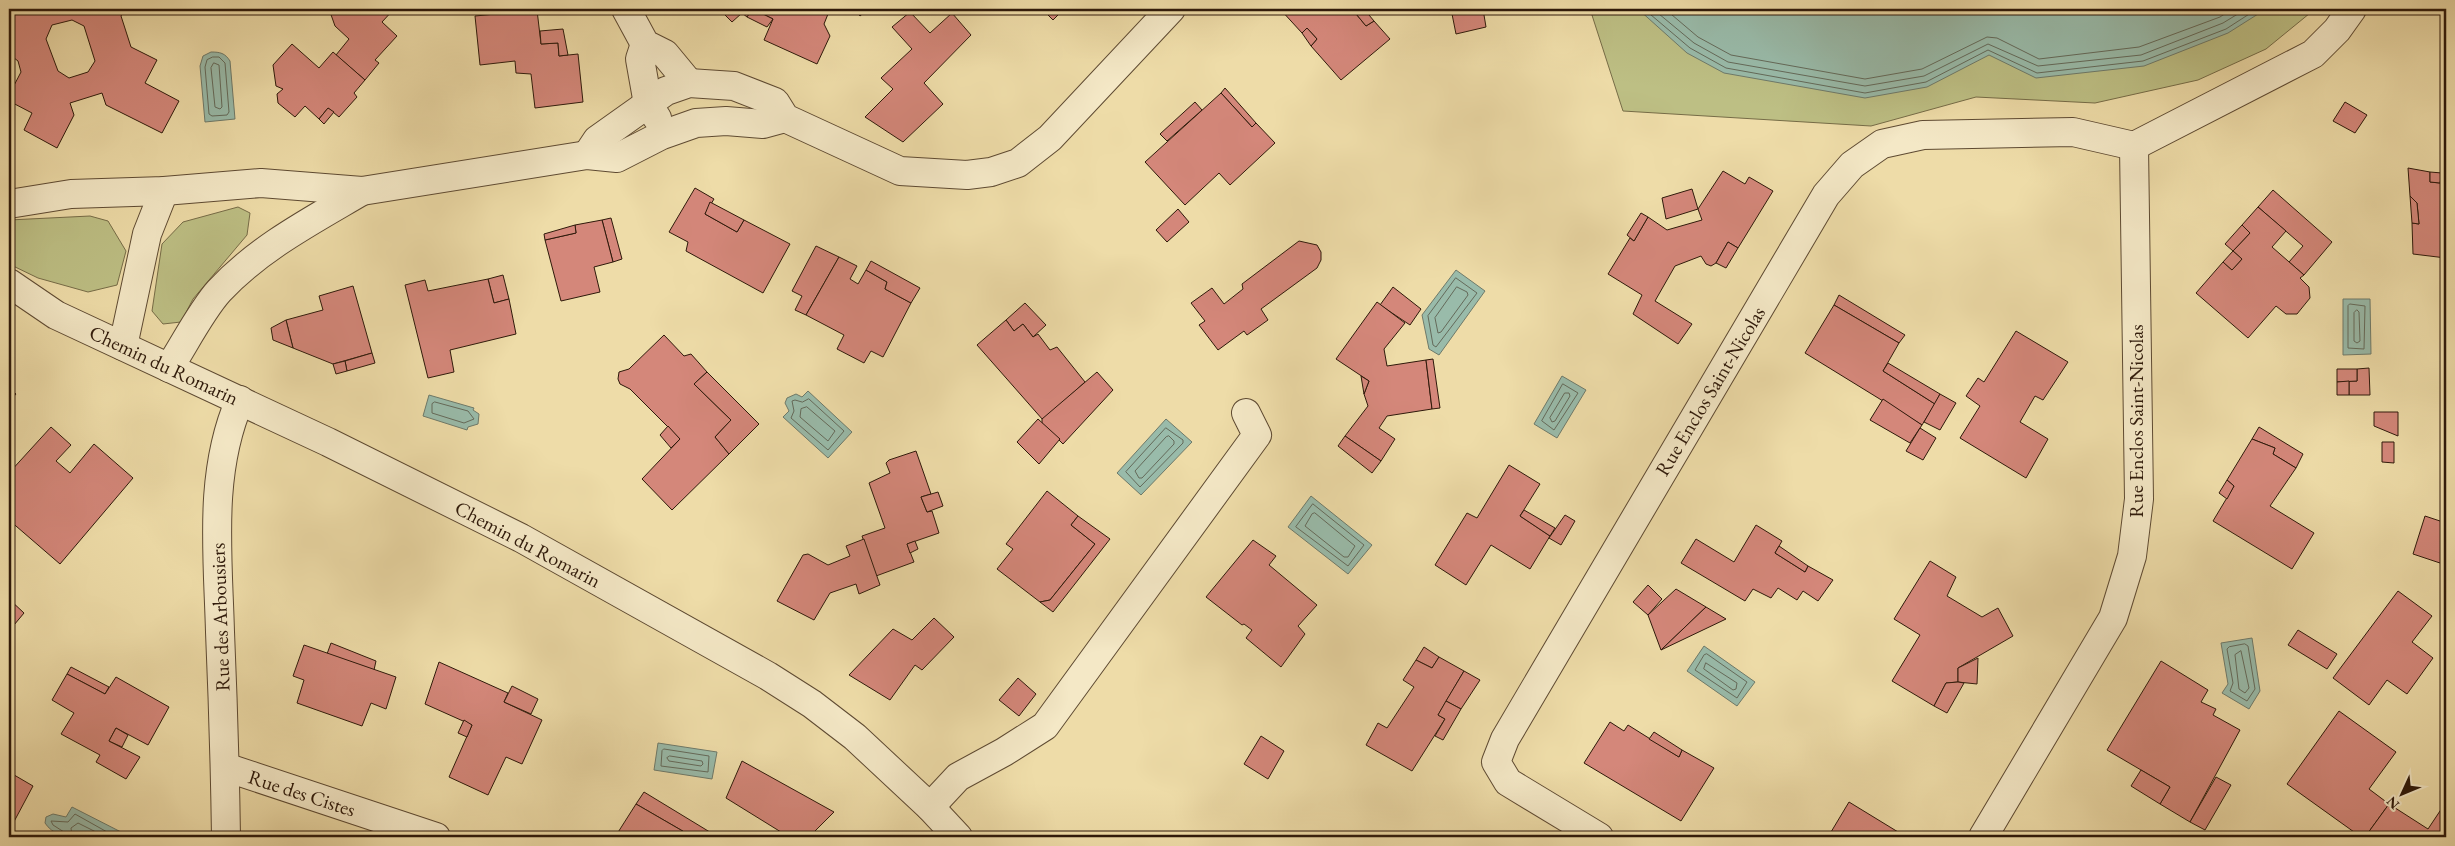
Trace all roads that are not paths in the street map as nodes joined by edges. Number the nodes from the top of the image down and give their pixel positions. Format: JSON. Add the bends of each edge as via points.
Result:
{"nodes":[{"id":1,"x":626,"y":9,"type":"edge"},
{"id":2,"x":1171,"y":9,"type":"edge"},
{"id":3,"x":2352,"y":9,"type":"edge"},
{"id":4,"x":645,"y":44,"type":"junction"},
{"id":5,"x":689,"y":83,"type":"junction"},
{"id":6,"x":648,"y":104,"type":"junction"},
{"id":7,"x":785,"y":118,"type":"junction"},
{"id":8,"x":679,"y":129,"type":"junction"},
{"id":9,"x":2134,"y":146,"type":"junction"},
{"id":10,"x":587,"y":155,"type":"junction"},
{"id":11,"x":164,"y":191,"type":"junction"},
{"id":12,"x":362,"y":191,"type":"junction"},
{"id":13,"x":9,"y":204,"type":"edge"},
{"id":14,"x":9,"y":283,"type":"edge"},
{"id":15,"x":9,"y":308,"type":"edge"},
{"id":16,"x":56,"y":315,"type":"junction"},
{"id":17,"x":123,"y":346,"type":"junction"},
{"id":18,"x":169,"y":368,"type":"junction"},
{"id":19,"x":240,"y":400,"type":"junction"},
{"id":20,"x":1246,"y":413,"type":"dead end"},
{"id":21,"x":225,"y":768,"type":"junction"},
{"id":22,"x":930,"y":807,"type":"junction"},
{"id":23,"x":226,"y":837,"type":"edge"},
{"id":24,"x":436,"y":837,"type":"edge"},
{"id":25,"x":958,"y":837,"type":"edge"},
{"id":26,"x":1599,"y":837,"type":"edge"},
{"id":27,"x":1984,"y":837,"type":"edge"}],
"edges":[{"from":1,"to":4,"type":"street"},
{"from":2,"to":7,"type":"street","via":[[1050,138],[1018,163],[991,172],[967,175],[900,172]]},
{"from":3,"to":9,"type":"street","via":[[2313,54]]},
{"from":4,"to":5,"type":"street","via":[[665,54]]},
{"from":4,"to":6,"type":"street","via":[[640,59]]},
{"from":5,"to":6,"type":"street","via":[[666,91]]},
{"from":5,"to":7,"type":"street","via":[[734,86],[775,102]]},
{"from":5,"to":8,"type":"street","via":[[691,103]]},
{"from":6,"to":8,"type":"street","via":[[656,118]]},
{"from":6,"to":10,"type":"street","via":[[597,140]]},
{"from":7,"to":8,"type":"street","via":[[763,124],[696,123]]},
{"from":8,"to":10,"type":"street","via":[[618,158]]},
{"from":9,"to":26,"type":"street","name":"Rue Enclos Saint-Nicolas","via":[[2074,132],[1923,135],[1882,144],[1852,165],[1826,195],[1505,739],[1496,762],[1508,782]]},
{"from":9,"to":27,"type":"street","name":"Rue Enclos Saint-Nicolas","via":[[2139,499],[2132,556],[2113,618]]},
{"from":10,"to":12,"type":"street"},
{"from":11,"to":12,"type":"street","via":[[261,183]]},
{"from":11,"to":13,"type":"street","via":[[71,194]]},
{"from":11,"to":17,"type":"street","via":[[146,234]]},
{"from":12,"to":18,"type":"street","via":[[285,236],[247,263],[218,293]]},
{"from":14,"to":16,"type":"street","name":"Chemin du Romarin"},
{"from":15,"to":16,"type":"street","name":"Chemin du Romarin"},
{"from":16,"to":17,"type":"street","name":"Chemin du Romarin"},
{"from":17,"to":18,"type":"street","name":"Chemin du Romarin"},
{"from":18,"to":19,"type":"street","name":"Chemin du Romarin"},
{"from":19,"to":21,"type":"street","name":"Rue des Arbousiers","via":[[229,424],[221,465],[217,523]]},
{"from":19,"to":22,"type":"street","name":"Chemin du Romarin","via":[[521,538],[768,676],[855,737]]},
{"from":20,"to":22,"type":"street","via":[[1257,435],[1045,726],[958,777]]},
{"from":21,"to":23,"type":"street","name":"Rue des Arbousiers"},
{"from":21,"to":24,"type":"street","name":"Rue des Cistes"},
{"from":22,"to":25,"type":"street","name":"Chemin du Romarin"}]}
